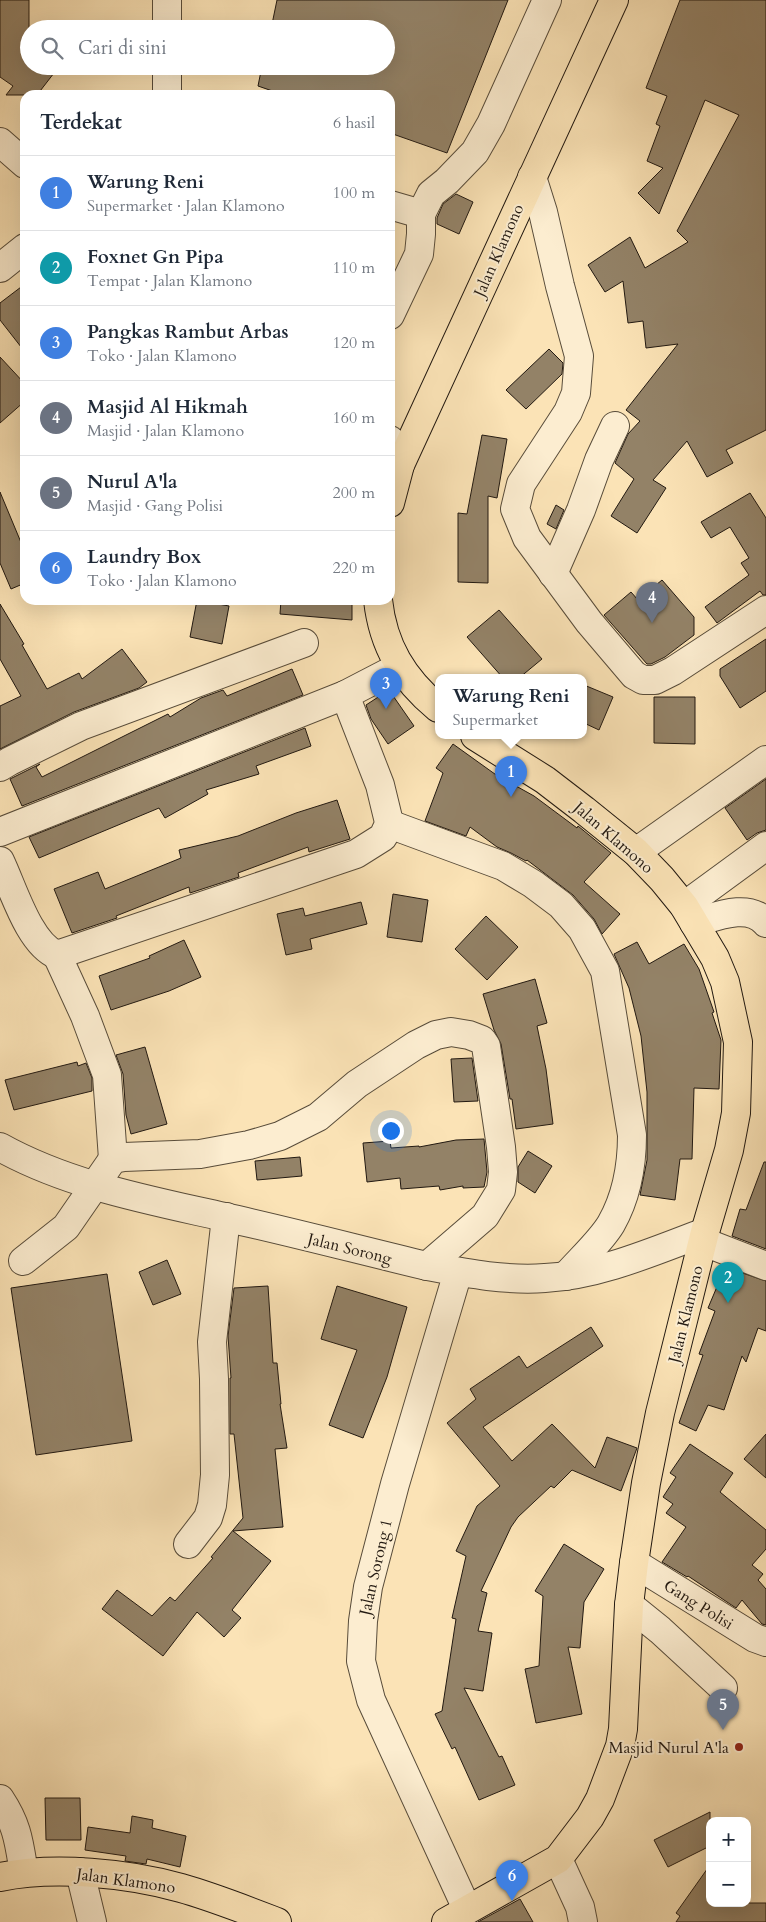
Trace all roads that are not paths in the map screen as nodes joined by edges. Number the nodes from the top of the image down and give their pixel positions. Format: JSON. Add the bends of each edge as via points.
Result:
{"nodes":[{"id":1,"x":167,"y":0,"type":"edge"},
{"id":2,"x":547,"y":0,"type":"edge"},
{"id":3,"x":614,"y":0,"type":"edge"},
{"id":4,"x":167,"y":20,"type":"edge"},
{"id":5,"x":167,"y":75,"type":"edge"},
{"id":6,"x":168,"y":90,"type":"edge"},
{"id":7,"x":0,"y":142,"type":"edge"},
{"id":8,"x":20,"y":160,"type":"edge"},
{"id":9,"x":532,"y":177,"type":"junction"},
{"id":10,"x":395,"y":206,"type":"edge"},
{"id":11,"x":421,"y":214,"type":"junction"},
{"id":12,"x":20,"y":252,"type":"edge"},
{"id":13,"x":0,"y":268,"type":"edge"},
{"id":14,"x":395,"y":304,"type":"edge"},
{"id":15,"x":615,"y":426,"type":"dead end"},
{"id":16,"x":395,"y":452,"type":"edge"},
{"id":17,"x":400,"y":465,"type":"junction"},
{"id":18,"x":395,"y":484,"type":"edge"},
{"id":19,"x":553,"y":574,"type":"junction"},
{"id":20,"x":379,"y":605,"type":"edge"},
{"id":21,"x":766,"y":610,"type":"edge"},
{"id":22,"x":304,"y":643,"type":"dead end"},
{"id":23,"x":399,"y":667,"type":"junction"},
{"id":24,"x":345,"y":695,"type":"junction"},
{"id":25,"x":435,"y":705,"type":"edge"},
{"id":26,"x":481,"y":739,"type":"edge"},
{"id":27,"x":766,"y":760,"type":"edge"},
{"id":28,"x":0,"y":767,"type":"edge"},
{"id":29,"x":389,"y":824,"type":"junction"},
{"id":30,"x":0,"y":832,"type":"edge"},
{"id":31,"x":766,"y":846,"type":"edge"},
{"id":32,"x":636,"y":852,"type":"junction"},
{"id":33,"x":0,"y":862,"type":"edge"},
{"id":34,"x":689,"y":914,"type":"junction"},
{"id":35,"x":766,"y":923,"type":"edge"},
{"id":36,"x":57,"y":955,"type":"junction"},
{"id":37,"x":0,"y":1148,"type":"edge"},
{"id":38,"x":113,"y":1159,"type":"junction"},
{"id":39,"x":94,"y":1185,"type":"junction"},
{"id":40,"x":226,"y":1217,"type":"junction"},
{"id":41,"x":705,"y":1237,"type":"junction"},
{"id":42,"x":23,"y":1261,"type":"dead end"},
{"id":43,"x":427,"y":1266,"type":"junction"},
{"id":44,"x":766,"y":1266,"type":"edge"},
{"id":45,"x":458,"y":1272,"type":"junction"},
{"id":46,"x":566,"y":1276,"type":"junction"},
{"id":47,"x":188,"y":1544,"type":"dead end"},
{"id":48,"x":634,"y":1563,"type":"junction"},
{"id":49,"x":629,"y":1605,"type":"junction"},
{"id":50,"x":766,"y":1642,"type":"edge"},
{"id":51,"x":723,"y":1688,"type":"dead end"},
{"id":52,"x":0,"y":1799,"type":"edge"},
{"id":53,"x":558,"y":1859,"type":"junction"},
{"id":54,"x":80,"y":1872,"type":"junction"},
{"id":55,"x":12,"y":1875,"type":"edge"},
{"id":56,"x":456,"y":1915,"type":"edge"},
{"id":57,"x":92,"y":1922,"type":"edge"},
{"id":58,"x":277,"y":1922,"type":"edge"},
{"id":59,"x":583,"y":1922,"type":"edge"}],
"edges":[{"from":1,"to":4,"type":"street"},
{"from":2,"to":11,"type":"street","via":[[475,152],[431,194]]},
{"from":3,"to":9,"type":"main road","name":"Jalan Klamono"},
{"from":5,"to":6,"type":"street"},
{"from":7,"to":8,"type":"street"},
{"from":9,"to":17,"type":"main road","name":"Jalan Klamono"},
{"from":9,"to":19,"type":"street","via":[[580,356],[576,393],[568,412],[521,484],[515,509],[527,538]]},
{"from":10,"to":11,"type":"street"},
{"from":11,"to":14,"type":"street","via":[[419,254]]},
{"from":12,"to":13,"type":"street"},
{"from":15,"to":19,"type":"street"},
{"from":16,"to":17,"type":"street"},
{"from":17,"to":18,"type":"main road","name":"Jalan Klamono"},
{"from":19,"to":21,"type":"street","via":[[589,622],[643,680],[655,680],[673,671]]},
{"from":20,"to":23,"type":"main road"},
{"from":22,"to":28,"type":"street","via":[[80,726]]},
{"from":23,"to":24,"type":"street"},
{"from":23,"to":25,"type":"main road"},
{"from":24,"to":29,"type":"street","via":[[386,802]]},
{"from":24,"to":30,"type":"street"},
{"from":26,"to":32,"type":"main road","name":"Jalan Klamono","via":[[545,780]]},
{"from":27,"to":32,"type":"street"},
{"from":29,"to":36,"type":"street","via":[[383,837],[356,854]]},
{"from":29,"to":46,"type":"street","via":[[503,866],[533,884],[561,905],[582,930],[605,971],[632,1135],[632,1161],[624,1197],[610,1225]]},
{"from":31,"to":34,"type":"street"},
{"from":32,"to":34,"type":"main road","name":"Jalan Klamono"},
{"from":33,"to":36,"type":"street","via":[[32,931],[41,945]]},
{"from":34,"to":35,"type":"street","via":[[745,912],[762,917]]},
{"from":34,"to":41,"type":"main road","name":"Jalan Klamono","via":[[725,982],[738,1042],[736,1113]]},
{"from":36,"to":38,"type":"street","via":[[86,1016],[107,1075]]},
{"from":37,"to":39,"type":"street","name":"Jalan Sorong"},
{"from":38,"to":39,"type":"street"},
{"from":38,"to":43,"type":"street","via":[[200,1154],[249,1146],[280,1136],[318,1117],[356,1084],[416,1045],[451,1032],[469,1035],[482,1040],[486,1046],[501,1146],[501,1190],[485,1216]]},
{"from":39,"to":40,"type":"street","name":"Jalan Sorong"},
{"from":39,"to":42,"type":"street","via":[[66,1227]]},
{"from":40,"to":43,"type":"street","name":"Jalan Sorong"},
{"from":40,"to":47,"type":"street","via":[[212,1342],[215,1466],[212,1505],[208,1518]]},
{"from":41,"to":44,"type":"street"},
{"from":41,"to":46,"type":"street","name":"Jalan Sorong"},
{"from":41,"to":48,"type":"main road","name":"Jalan Klamono","via":[[660,1413]]},
{"from":43,"to":45,"type":"street","name":"Jalan Sorong"},
{"from":45,"to":46,"type":"street","name":"Jalan Sorong","via":[[509,1278]]},
{"from":45,"to":56,"type":"street","name":"Jalan Sorong 1","via":[[368,1587],[361,1661],[371,1700]]},
{"from":48,"to":49,"type":"main road","name":"Jalan Klamono"},
{"from":48,"to":50,"type":"street","name":"Gang Polisi"},
{"from":49,"to":51,"type":"street"},
{"from":49,"to":53,"type":"main road","name":"Jalan Klamono","via":[[620,1746],[596,1805]]},
{"from":52,"to":55,"type":"street","via":[[16,1828]]},
{"from":53,"to":56,"type":"main road","name":"Jalan Klamono"},
{"from":53,"to":59,"type":"street","via":[[580,1907]]},
{"from":54,"to":55,"type":"main road","name":"Jalan Klamono"},
{"from":54,"to":57,"type":"street"},
{"from":54,"to":58,"type":"main road","name":"Jalan Klamono","via":[[180,1887]]}]}
